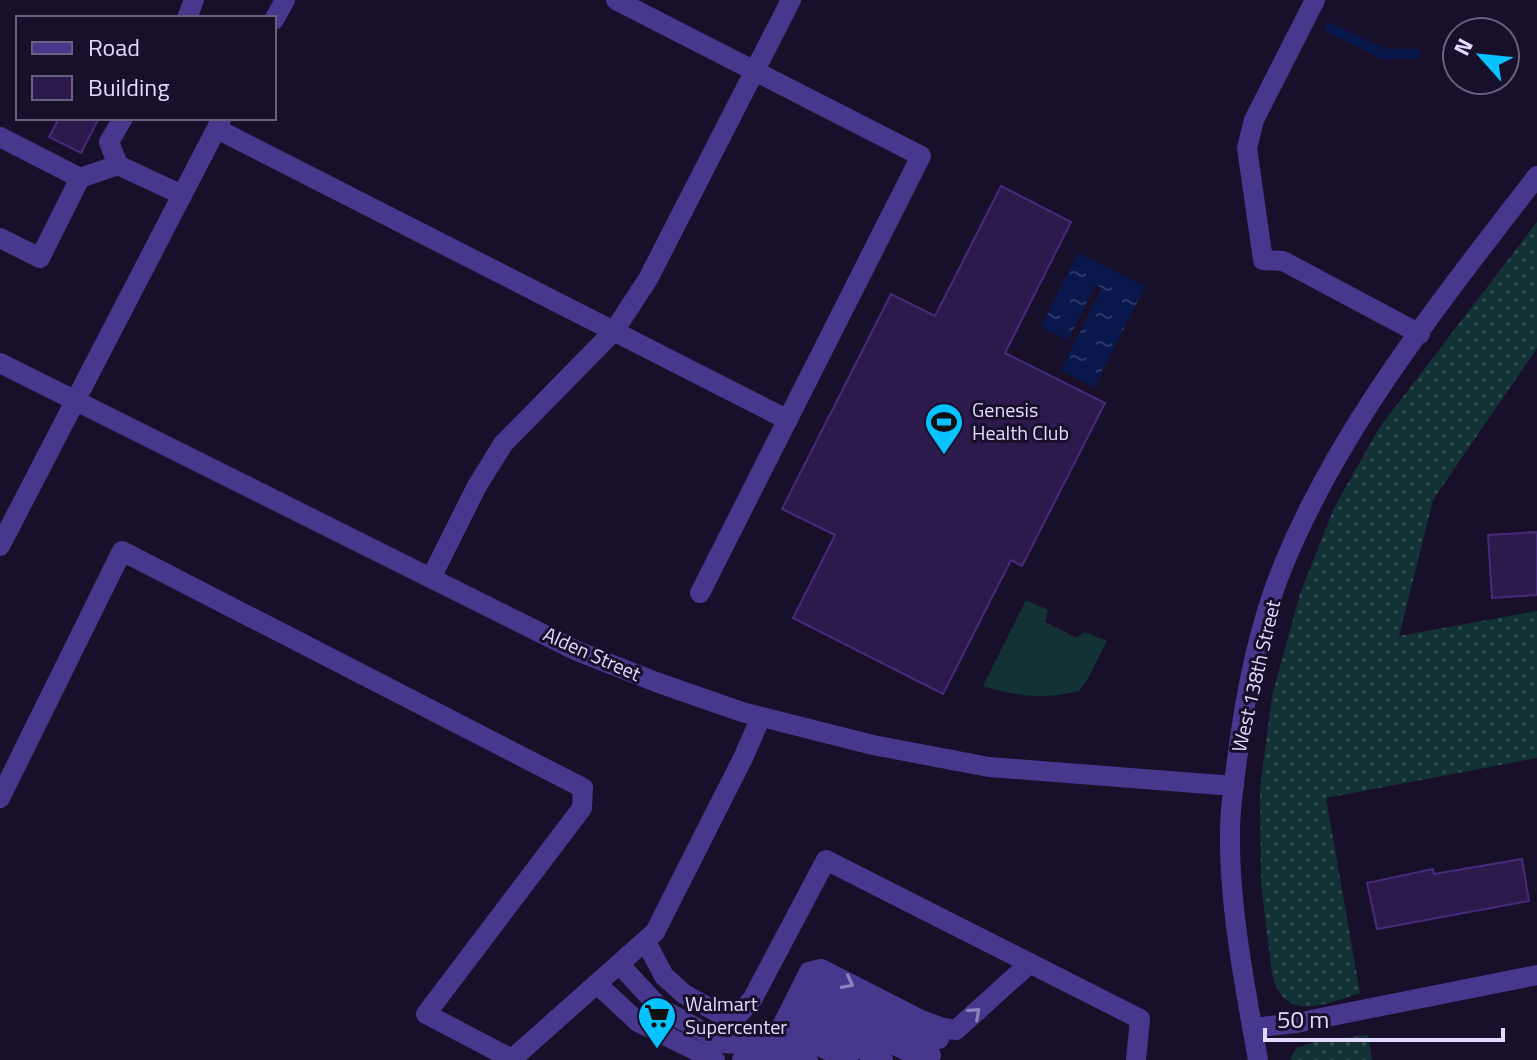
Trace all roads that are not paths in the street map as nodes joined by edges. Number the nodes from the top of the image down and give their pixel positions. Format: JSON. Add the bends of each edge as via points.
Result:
{"nodes":[{"id":1,"x":616,"y":0,"type":"edge"},
{"id":2,"x":791,"y":0,"type":"edge"},
{"id":3,"x":1315,"y":0,"type":"edge"},
{"id":4,"x":755,"y":73,"type":"junction"},
{"id":5,"x":122,"y":120,"type":"edge"},
{"id":6,"x":219,"y":124,"type":"edge"},
{"id":7,"x":0,"y":137,"type":"edge"},
{"id":8,"x":118,"y":165,"type":"junction"},
{"id":9,"x":1537,"y":176,"type":"edge"},
{"id":10,"x":80,"y":178,"type":"junction"},
{"id":11,"x":182,"y":195,"type":"junction"},
{"id":12,"x":0,"y":238,"type":"edge"},
{"id":13,"x":614,"y":331,"type":"junction"},
{"id":14,"x":1420,"y":334,"type":"junction"},
{"id":15,"x":0,"y":363,"type":"edge"},
{"id":16,"x":75,"y":400,"type":"junction"},
{"id":17,"x":788,"y":420,"type":"junction"},
{"id":18,"x":0,"y":546,"type":"edge"},
{"id":19,"x":431,"y":578,"type":"junction"},
{"id":20,"x":700,"y":593,"type":"dead end"},
{"id":21,"x":761,"y":717,"type":"junction"},
{"id":22,"x":1234,"y":786,"type":"junction"},
{"id":23,"x":0,"y":798,"type":"edge"},
{"id":24,"x":646,"y":942,"type":"junction"},
{"id":25,"x":1030,"y":963,"type":"junction"},
{"id":26,"x":619,"y":964,"type":"junction"},
{"id":27,"x":1537,"y":975,"type":"edge"},
{"id":28,"x":597,"y":984,"type":"junction"},
{"id":29,"x":798,"y":994,"type":"junction"},
{"id":30,"x":781,"y":1028,"type":"junction"},
{"id":31,"x":1253,"y":1028,"type":"junction"},
{"id":32,"x":936,"y":1046,"type":"edge"},
{"id":33,"x":512,"y":1060,"type":"edge"},
{"id":34,"x":715,"y":1060,"type":"edge"},
{"id":35,"x":742,"y":1060,"type":"edge"},
{"id":36,"x":808,"y":1060,"type":"edge"},
{"id":37,"x":848,"y":1060,"type":"edge"},
{"id":38,"x":883,"y":1060,"type":"edge"},
{"id":39,"x":1136,"y":1060,"type":"edge"},
{"id":40,"x":1258,"y":1060,"type":"edge"}],
"edges":[{"from":1,"to":4,"type":"street"},
{"from":2,"to":4,"type":"street"},
{"from":3,"to":14,"type":"street","via":[[1254,120],[1247,148],[1263,260],[1283,261]]},
{"from":4,"to":13,"type":"street","via":[[648,279]]},
{"from":4,"to":17,"type":"street","via":[[921,156]]},
{"from":5,"to":8,"type":"street","via":[[109,142]]},
{"from":6,"to":11,"type":"street"},
{"from":6,"to":13,"type":"street"},
{"from":7,"to":10,"type":"street"},
{"from":8,"to":10,"type":"street"},
{"from":8,"to":11,"type":"street"},
{"from":9,"to":14,"type":"street","name":"West 138th Street"},
{"from":10,"to":12,"type":"street","via":[[40,258]]},
{"from":11,"to":16,"type":"street"},
{"from":13,"to":17,"type":"street"},
{"from":13,"to":19,"type":"street","via":[[503,444]]},
{"from":14,"to":22,"type":"street","name":"West 138th Street","via":[[1339,455],[1283,567],[1242,719]]},
{"from":15,"to":16,"type":"street","name":"Alden Street"},
{"from":16,"to":18,"type":"street"},
{"from":16,"to":19,"type":"street","name":"Alden Street"},
{"from":17,"to":20,"type":"street"},
{"from":19,"to":21,"type":"street","name":"Alden Street","via":[[577,651]]},
{"from":21,"to":22,"type":"street","name":"Alden Street","via":[[989,767]]},
{"from":21,"to":24,"type":"street"},
{"from":22,"to":31,"type":"street","name":"West 138th Street","via":[[1231,881]]},
{"from":23,"to":33,"type":"street","via":[[122,551],[549,768],[583,788],[582,808],[426,1014]]},
{"from":24,"to":25,"type":"street","via":[[664,976],[684,994],[724,1016],[740,1013],[826,860]]},
{"from":24,"to":26,"type":"street"},
{"from":32,"to":25,"type":"street","one_way":true},
{"from":25,"to":39,"type":"street","via":[[1140,1019]]},
{"from":26,"to":28,"type":"street"},
{"from":26,"to":30,"type":"street","via":[[660,1008],[724,1043],[750,1045]]},
{"from":27,"to":31,"type":"street"},
{"from":28,"to":33,"type":"street"},
{"from":28,"to":34,"type":"street","via":[[638,1022]]},
{"from":29,"to":30,"type":"street"},
{"from":29,"to":32,"type":"street","via":[[915,1055]]},
{"from":29,"to":32,"type":"street","one_way":true,"via":[[809,972],[821,969],[919,1019]]},
{"from":30,"to":37,"type":"street"},
{"from":30,"to":38,"type":"street","via":[[796,1016]]},
{"from":31,"to":40,"type":"street","name":"West 138th Street"},
{"from":35,"to":36,"type":"street","via":[[780,1050]]}]}
